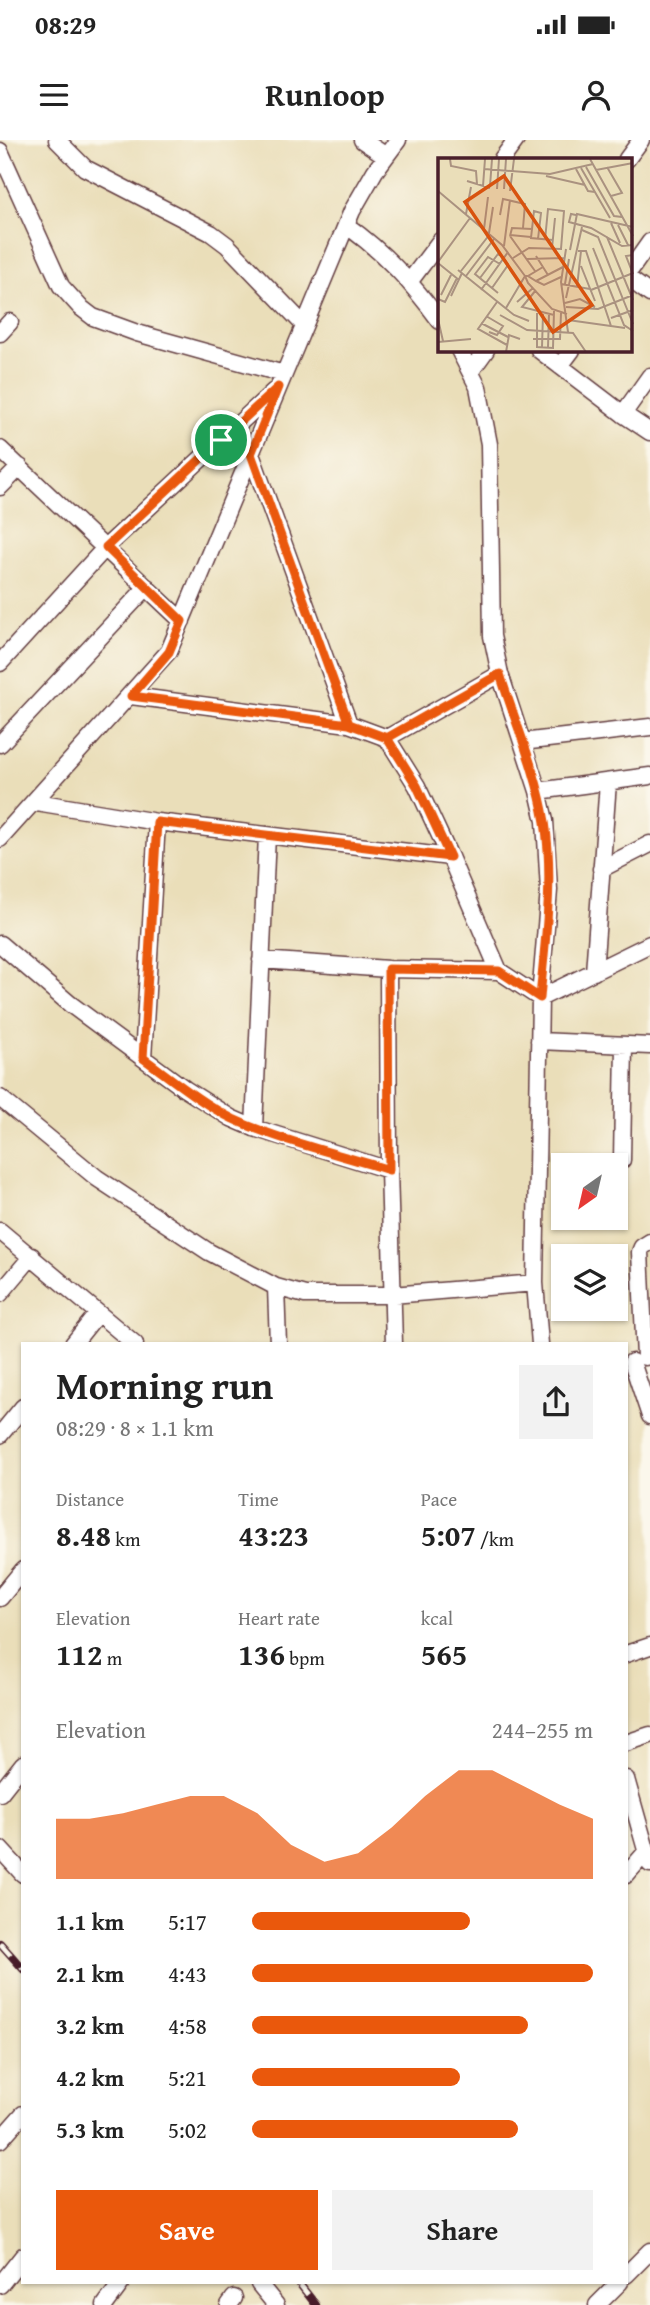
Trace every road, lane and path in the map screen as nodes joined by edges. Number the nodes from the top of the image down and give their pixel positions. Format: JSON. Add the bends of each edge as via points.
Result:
{"nodes":[{"id":1,"x":57,"y":140,"type":"edge"},
{"id":2,"x":362,"y":140,"type":"edge"},
{"id":3,"x":398,"y":140,"type":"edge"},
{"id":4,"x":516,"y":140,"type":"edge"},
{"id":5,"x":642,"y":140,"type":"edge"},
{"id":6,"x":650,"y":145,"type":"edge"},
{"id":7,"x":0,"y":151,"type":"edge"},
{"id":8,"x":386,"y":156,"type":"junction"},
{"id":9,"x":503,"y":158,"type":"edge"},
{"id":10,"x":628,"y":158,"type":"edge"},
{"id":11,"x":346,"y":225,"type":"junction"},
{"id":12,"x":650,"y":242,"type":"edge"},
{"id":13,"x":438,"y":244,"type":"edge"},
{"id":14,"x":632,"y":268,"type":"edge"},
{"id":15,"x":410,"y":281,"type":"junction"},
{"id":16,"x":632,"y":281,"type":"edge"},
{"id":17,"x":650,"y":294,"type":"edge"},
{"id":18,"x":438,"y":318,"type":"edge"},
{"id":19,"x":304,"y":326,"type":"junction"},
{"id":20,"x":460,"y":352,"type":"edge"},
{"id":21,"x":485,"y":352,"type":"edge"},
{"id":22,"x":542,"y":352,"type":"edge"},
{"id":23,"x":570,"y":352,"type":"edge"},
{"id":24,"x":560,"y":366,"type":"junction"},
{"id":25,"x":471,"y":371,"type":"junction"},
{"id":26,"x":650,"y":376,"type":"edge"},
{"id":27,"x":281,"y":381,"type":"junction"},
{"id":28,"x":623,"y":414,"type":"junction"},
{"id":29,"x":650,"y":432,"type":"edge"},
{"id":30,"x":0,"y":449,"type":"edge"},
{"id":31,"x":251,"y":454,"type":"junction"},
{"id":32,"x":20,"y":467,"type":"junction"},
{"id":33,"x":0,"y":487,"type":"edge"},
{"id":34,"x":106,"y":547,"type":"junction"},
{"id":35,"x":147,"y":587,"type":"junction"},
{"id":36,"x":182,"y":621,"type":"junction"},
{"id":37,"x":0,"y":663,"type":"edge"},
{"id":38,"x":500,"y":674,"type":"junction"},
{"id":39,"x":131,"y":696,"type":"junction"},
{"id":40,"x":349,"y":724,"type":"junction"},
{"id":41,"x":650,"y":727,"type":"edge"},
{"id":42,"x":387,"y":738,"type":"junction"},
{"id":43,"x":522,"y":742,"type":"junction"},
{"id":44,"x":0,"y":744,"type":"edge"},
{"id":45,"x":650,"y":776,"type":"edge"},
{"id":46,"x":608,"y":782,"type":"junction"},
{"id":47,"x":538,"y":791,"type":"junction"},
{"id":48,"x":36,"y":802,"type":"junction"},
{"id":49,"x":157,"y":822,"type":"junction"},
{"id":50,"x":267,"y":835,"type":"junction"},
{"id":51,"x":0,"y":839,"type":"edge"},
{"id":52,"x":650,"y":844,"type":"edge"},
{"id":53,"x":450,"y":857,"type":"junction"},
{"id":54,"x":601,"y":869,"type":"junction"},
{"id":55,"x":0,"y":944,"type":"edge"},
{"id":56,"x":650,"y":944,"type":"edge"},
{"id":57,"x":261,"y":960,"type":"junction"},
{"id":58,"x":388,"y":969,"type":"junction"},
{"id":59,"x":499,"y":971,"type":"junction"},
{"id":60,"x":594,"y":972,"type":"junction"},
{"id":61,"x":540,"y":998,"type":"junction"},
{"id":62,"x":539,"y":1041,"type":"junction"},
{"id":63,"x":624,"y":1045,"type":"junction"},
{"id":64,"x":650,"y":1046,"type":"edge"},
{"id":65,"x":143,"y":1058,"type":"junction"},
{"id":66,"x":2,"y":1104,"type":"edge"},
{"id":67,"x":254,"y":1128,"type":"junction"},
{"id":68,"x":622,"y":1153,"type":"edge"},
{"id":69,"x":389,"y":1170,"type":"junction"},
{"id":70,"x":0,"y":1231,"type":"edge"},
{"id":71,"x":650,"y":1242,"type":"edge"},
{"id":72,"x":32,"y":1256,"type":"junction"},
{"id":73,"x":535,"y":1283,"type":"junction"},
{"id":74,"x":276,"y":1287,"type":"junction"},
{"id":75,"x":0,"y":1294,"type":"edge"},
{"id":76,"x":392,"y":1295,"type":"junction"},
{"id":77,"x":97,"y":1314,"type":"junction"},
{"id":78,"x":75,"y":1342,"type":"edge"},
{"id":79,"x":132,"y":1342,"type":"edge"},
{"id":80,"x":278,"y":1342,"type":"edge"},
{"id":81,"x":394,"y":1342,"type":"edge"},
{"id":82,"x":540,"y":1342,"type":"edge"},
{"id":83,"x":638,"y":1360,"type":"edge"},
{"id":84,"x":20,"y":1415,"type":"edge"},
{"id":85,"x":650,"y":1416,"type":"edge"},
{"id":86,"x":0,"y":1436,"type":"edge"},
{"id":87,"x":21,"y":1572,"type":"edge"},
{"id":88,"x":0,"y":1598,"type":"edge"},
{"id":89,"x":650,"y":1647,"type":"edge"},
{"id":90,"x":628,"y":1653,"type":"edge"},
{"id":91,"x":650,"y":1735,"type":"edge"},
{"id":92,"x":628,"y":1742,"type":"edge"},
{"id":93,"x":21,"y":1767,"type":"edge"},
{"id":94,"x":628,"y":1786,"type":"edge"},
{"id":95,"x":0,"y":1793,"type":"edge"},
{"id":96,"x":0,"y":1849,"type":"edge"},
{"id":97,"x":648,"y":1858,"type":"edge"},
{"id":98,"x":21,"y":1872,"type":"edge"},
{"id":99,"x":628,"y":1873,"type":"edge"},
{"id":100,"x":21,"y":2116,"type":"edge"},
{"id":101,"x":0,"y":2140,"type":"edge"},
{"id":102,"x":650,"y":2251,"type":"edge"},
{"id":103,"x":21,"y":2259,"type":"edge"},
{"id":104,"x":628,"y":2273,"type":"edge"},
{"id":105,"x":120,"y":2284,"type":"edge"},
{"id":106,"x":259,"y":2284,"type":"dead end"},
{"id":107,"x":618,"y":2284,"type":"edge"},
{"id":108,"x":0,"y":2285,"type":"edge"},
{"id":109,"x":104,"y":2305,"type":"edge"},
{"id":110,"x":276,"y":2305,"type":"edge"},
{"id":111,"x":597,"y":2305,"type":"edge"}],
"edges":[{"from":1,"to":19,"type":"street","via":[[85,168],[227,245]]},
{"from":2,"to":8,"type":"street"},
{"from":3,"to":8,"type":"street"},
{"from":4,"to":9,"type":"street"},
{"from":5,"to":6,"type":"street"},
{"from":5,"to":10,"type":"street"},
{"from":7,"to":27,"type":"street","via":[[61,286],[80,307],[93,317]]},
{"from":8,"to":11,"type":"street"},
{"from":11,"to":15,"type":"street"},
{"from":11,"to":19,"type":"street"},
{"from":12,"to":14,"type":"street"},
{"from":13,"to":15,"type":"street"},
{"from":15,"to":18,"type":"street"},
{"from":16,"to":17,"type":"street"},
{"from":19,"to":27,"type":"street"},
{"from":20,"to":25,"type":"street"},
{"from":21,"to":25,"type":"street"},
{"from":22,"to":24,"type":"street"},
{"from":23,"to":24,"type":"street"},
{"from":24,"to":28,"type":"street"},
{"from":25,"to":38,"type":"street","via":[[484,411],[488,444],[492,636]]},
{"from":26,"to":28,"type":"street"},
{"from":27,"to":31,"type":"street"},
{"from":27,"to":34,"type":"street"},
{"from":28,"to":29,"type":"street"},
{"from":30,"to":32,"type":"street"},
{"from":31,"to":36,"type":"street"},
{"from":31,"to":40,"type":"street"},
{"from":32,"to":33,"type":"street"},
{"from":32,"to":34,"type":"street"},
{"from":34,"to":35,"type":"street"},
{"from":34,"to":37,"type":"street"},
{"from":35,"to":36,"type":"street"},
{"from":35,"to":44,"type":"street"},
{"from":36,"to":39,"type":"street","via":[[169,652]]},
{"from":38,"to":42,"type":"street"},
{"from":38,"to":43,"type":"street"},
{"from":39,"to":40,"type":"street"},
{"from":39,"to":48,"type":"street"},
{"from":40,"to":42,"type":"street"},
{"from":41,"to":43,"type":"street"},
{"from":42,"to":53,"type":"street","via":[[417,786]]},
{"from":43,"to":47,"type":"street"},
{"from":45,"to":46,"type":"street"},
{"from":46,"to":47,"type":"street"},
{"from":46,"to":54,"type":"street"},
{"from":47,"to":61,"type":"street","via":[[547,834],[549,890]]},
{"from":48,"to":49,"type":"street"},
{"from":48,"to":51,"type":"street"},
{"from":49,"to":50,"type":"street"},
{"from":49,"to":65,"type":"street"},
{"from":50,"to":53,"type":"street"},
{"from":50,"to":57,"type":"street"},
{"from":52,"to":54,"type":"street"},
{"from":53,"to":59,"type":"street"},
{"from":54,"to":60,"type":"street"},
{"from":55,"to":65,"type":"street"},
{"from":56,"to":60,"type":"street"},
{"from":57,"to":58,"type":"street"},
{"from":57,"to":67,"type":"street"},
{"from":58,"to":59,"type":"street"},
{"from":58,"to":69,"type":"street"},
{"from":59,"to":61,"type":"street"},
{"from":60,"to":61,"type":"street"},
{"from":61,"to":62,"type":"street"},
{"from":62,"to":63,"type":"street"},
{"from":62,"to":73,"type":"street"},
{"from":63,"to":64,"type":"street"},
{"from":63,"to":68,"type":"street"},
{"from":65,"to":67,"type":"street","via":[[208,1104]]},
{"from":66,"to":74,"type":"street","via":[[97,1178],[209,1252]]},
{"from":67,"to":69,"type":"street"},
{"from":69,"to":76,"type":"street"},
{"from":70,"to":72,"type":"street"},
{"from":71,"to":83,"type":"street","via":[[640,1252]]},
{"from":72,"to":75,"type":"street"},
{"from":72,"to":77,"type":"street"},
{"from":73,"to":76,"type":"street"},
{"from":73,"to":82,"type":"street"},
{"from":74,"to":76,"type":"street","via":[[305,1295]]},
{"from":74,"to":80,"type":"street"},
{"from":76,"to":81,"type":"street"},
{"from":77,"to":78,"type":"street"},
{"from":77,"to":79,"type":"street"},
{"from":83,"to":85,"type":"street"},
{"from":84,"to":86,"type":"street"},
{"from":87,"to":88,"type":"street"},
{"from":89,"to":90,"type":"street"},
{"from":91,"to":92,"type":"street"},
{"from":93,"to":95,"type":"street"},
{"from":94,"to":97,"type":"street"},
{"from":96,"to":98,"type":"street"},
{"from":97,"to":99,"type":"street"},
{"from":100,"to":101,"type":"street"},
{"from":102,"to":104,"type":"street"},
{"from":103,"to":108,"type":"street"},
{"from":105,"to":109,"type":"street"},
{"from":106,"to":110,"type":"street"},
{"from":107,"to":111,"type":"street"}]}
